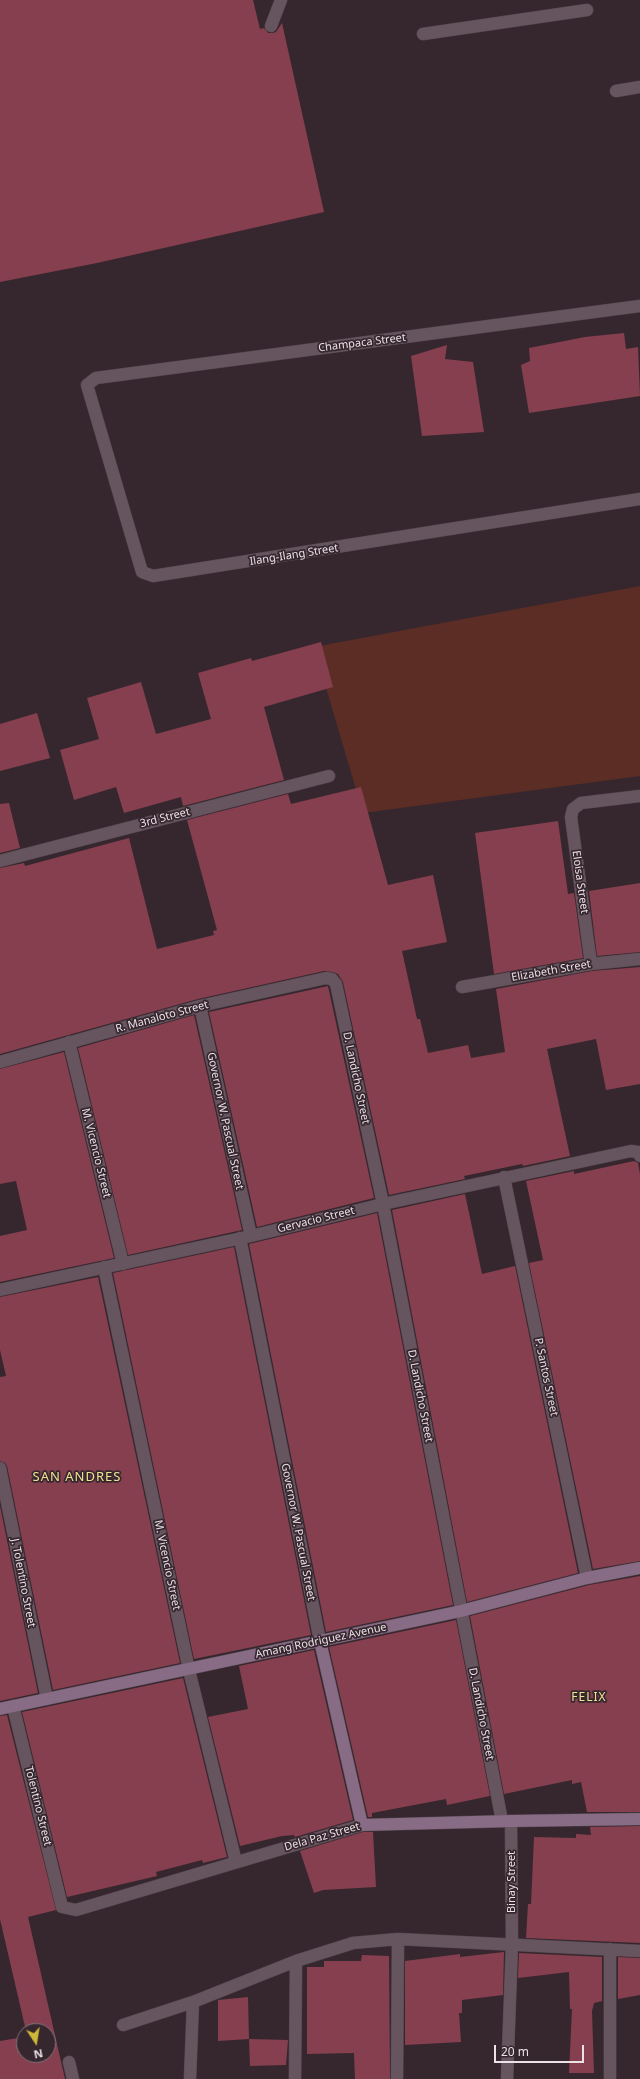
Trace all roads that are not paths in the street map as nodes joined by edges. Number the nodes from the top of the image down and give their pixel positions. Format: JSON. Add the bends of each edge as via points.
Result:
{"nodes":[{"id":1,"x":281,"y":0,"type":"edge"},
{"id":2,"x":587,"y":10,"type":"dead end"},
{"id":3,"x":271,"y":26,"type":"dead end"},
{"id":4,"x":424,"y":34,"type":"dead end"},
{"id":5,"x":640,"y":87,"type":"edge"},
{"id":6,"x":616,"y":91,"type":"dead end"},
{"id":7,"x":640,"y":306,"type":"edge"},
{"id":8,"x":87,"y":385,"type":"joint"},
{"id":9,"x":640,"y":499,"type":"edge"},
{"id":10,"x":329,"y":776,"type":"dead end"},
{"id":11,"x":640,"y":796,"type":"edge"},
{"id":12,"x":0,"y":860,"type":"edge"},
{"id":13,"x":640,"y":959,"type":"edge"},
{"id":14,"x":591,"y":964,"type":"junction"},
{"id":15,"x":326,"y":978,"type":"joint"},
{"id":16,"x":462,"y":987,"type":"dead end"},
{"id":17,"x":200,"y":1006,"type":"junction"},
{"id":18,"x":69,"y":1042,"type":"junction"},
{"id":19,"x":0,"y":1062,"type":"edge"},
{"id":20,"x":636,"y":1153,"type":"edge"},
{"id":21,"x":504,"y":1177,"type":"junction"},
{"id":22,"x":383,"y":1204,"type":"junction"},
{"id":23,"x":245,"y":1237,"type":"junction"},
{"id":24,"x":123,"y":1264,"type":"junction"},
{"id":25,"x":104,"y":1267,"type":"junction"},
{"id":26,"x":0,"y":1290,"type":"edge"},
{"id":27,"x":0,"y":1468,"type":"edge"},
{"id":28,"x":640,"y":1568,"type":"edge"},
{"id":29,"x":587,"y":1578,"type":"junction"},
{"id":30,"x":461,"y":1611,"type":"junction"},
{"id":31,"x":320,"y":1641,"type":"junction"},
{"id":32,"x":189,"y":1670,"type":"junction"},
{"id":33,"x":47,"y":1699,"type":"junction"},
{"id":34,"x":13,"y":1706,"type":"junction"},
{"id":35,"x":0,"y":1708,"type":"edge"},
{"id":36,"x":640,"y":1819,"type":"edge"},
{"id":37,"x":506,"y":1821,"type":"junction"},
{"id":38,"x":362,"y":1825,"type":"junction"},
{"id":39,"x":236,"y":1862,"type":"junction"},
{"id":40,"x":62,"y":1907,"type":"joint"},
{"id":41,"x":398,"y":1939,"type":"junction"},
{"id":42,"x":512,"y":1944,"type":"junction"},
{"id":43,"x":610,"y":1949,"type":"junction"},
{"id":44,"x":640,"y":1951,"type":"edge"},
{"id":45,"x":296,"y":1961,"type":"junction"},
{"id":46,"x":193,"y":2002,"type":"junction"},
{"id":47,"x":123,"y":2025,"type":"dead end"},
{"id":48,"x":68,"y":2062,"type":"dead end"},
{"id":49,"x":73,"y":2079,"type":"edge"},
{"id":50,"x":190,"y":2079,"type":"edge"},
{"id":51,"x":295,"y":2079,"type":"edge"},
{"id":52,"x":397,"y":2079,"type":"edge"},
{"id":53,"x":507,"y":2079,"type":"edge"},
{"id":54,"x":610,"y":2079,"type":"edge"}],
"edges":[{"from":1,"to":3,"type":"street"},
{"from":2,"to":4,"type":"street"},
{"from":5,"to":6,"type":"street"},
{"from":7,"to":8,"type":"street","name":"Champaca Street","via":[[96,378]]},
{"from":8,"to":9,"type":"street","name":"Ilang-Ilang Street","via":[[142,572],[153,576]]},
{"from":10,"to":12,"type":"street","name":"3rd Street"},
{"from":11,"to":14,"type":"street","name":"Eloisa Street","via":[[581,803],[573,809],[571,817]]},
{"from":13,"to":14,"type":"street","name":"Elizabeth Street"},
{"from":14,"to":16,"type":"street","name":"Elizabeth Street"},
{"from":15,"to":17,"type":"street","name":"R. Manaloto Street"},
{"from":15,"to":22,"type":"street","name":"D. Landicho Street","via":[[332,979],[336,984]]},
{"from":17,"to":18,"type":"street","name":"R. Manaloto Street"},
{"from":17,"to":23,"type":"street","name":"Governor W. Pascual Street"},
{"from":18,"to":19,"type":"street","name":"R. Manaloto Street"},
{"from":18,"to":24,"type":"street","name":"M. Vicencio Street"},
{"from":20,"to":21,"type":"street","name":"Gervacio Street"},
{"from":21,"to":22,"type":"street","name":"Gervacio Street"},
{"from":21,"to":29,"type":"street","name":"P. Santos Street"},
{"from":22,"to":23,"type":"street","name":"Gervacio Street"},
{"from":22,"to":30,"type":"street","name":"D. Landicho Street"},
{"from":23,"to":24,"type":"street","name":"Gervacio Street"},
{"from":23,"to":31,"type":"street","name":"Governor W. Pascual Street"},
{"from":24,"to":25,"type":"street","name":"Gervacio Street"},
{"from":25,"to":26,"type":"street","name":"Gervacio Street"},
{"from":25,"to":32,"type":"street","name":"M. Vicencio Street"},
{"from":27,"to":33,"type":"street","name":"J. Tolentino Street"},
{"from":28,"to":29,"type":"street","name":"Amang Rodriguez Avenue"},
{"from":29,"to":30,"type":"street","name":"Amang Rodriguez Avenue"},
{"from":30,"to":31,"type":"street","name":"Amang Rodriguez Avenue"},
{"from":30,"to":37,"type":"street","name":"D. Landicho Street"},
{"from":31,"to":32,"type":"street","name":"Amang Rodriguez Avenue"},
{"from":31,"to":38,"type":"street","name":"Governor W. Pascual Street"},
{"from":32,"to":33,"type":"street","name":"Amang Rodriguez Avenue"},
{"from":32,"to":39,"type":"street","name":"M. Vicencio Street"},
{"from":33,"to":34,"type":"street","name":"Amang Rodriguez Avenue"},
{"from":34,"to":35,"type":"street","name":"Amang Rodriguez Avenue"},
{"from":34,"to":40,"type":"street","name":"Tolentino Street"},
{"from":36,"to":37,"type":"street","name":"Dela Paz Street"},
{"from":37,"to":38,"type":"street","name":"Dela Paz Street"},
{"from":37,"to":42,"type":"street","name":"Binay Street"},
{"from":38,"to":39,"type":"street","name":"Dela Paz Street"},
{"from":39,"to":40,"type":"street","name":"Dela Paz Street","via":[[76,1910]]},
{"from":41,"to":42,"type":"street"},
{"from":41,"to":45,"type":"street","via":[[353,1943]]},
{"from":41,"to":52,"type":"street"},
{"from":42,"to":43,"type":"street"},
{"from":42,"to":53,"type":"street","name":"Binay Street"},
{"from":43,"to":44,"type":"street"},
{"from":43,"to":54,"type":"street"},
{"from":45,"to":46,"type":"street"},
{"from":45,"to":51,"type":"street"},
{"from":46,"to":47,"type":"street"},
{"from":46,"to":50,"type":"street"},
{"from":48,"to":49,"type":"street"}]}
